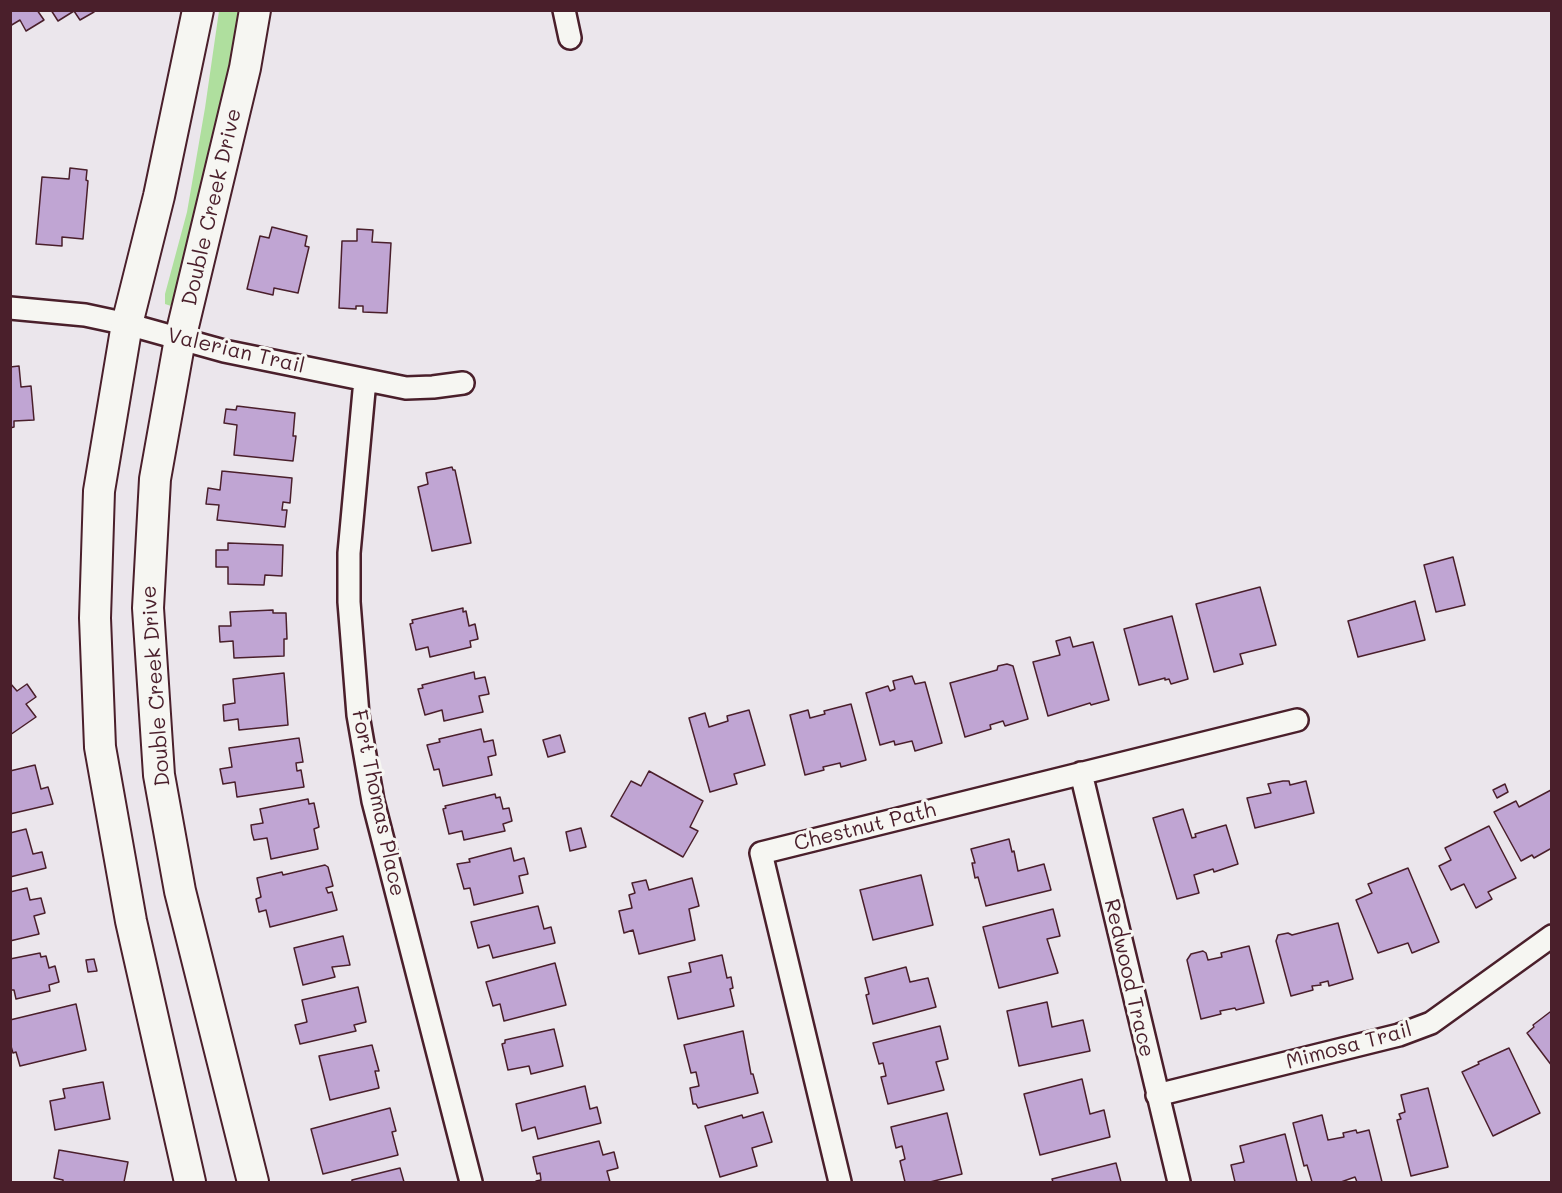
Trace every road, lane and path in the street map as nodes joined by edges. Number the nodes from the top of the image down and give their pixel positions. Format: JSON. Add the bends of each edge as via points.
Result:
{"nodes":[{"id":1,"x":198,"y":10,"type":"edge"},
{"id":2,"x":255,"y":10,"type":"edge"},
{"id":3,"x":564,"y":10,"type":"edge"},
{"id":4,"x":570,"y":38,"type":"dead end"},
{"id":5,"x":10,"y":308,"type":"edge"},
{"id":6,"x":127,"y":324,"type":"junction"},
{"id":7,"x":180,"y":339,"type":"junction"},
{"id":8,"x":365,"y":380,"type":"junction"},
{"id":9,"x":463,"y":383,"type":"dead end"},
{"id":10,"x":1297,"y":720,"type":"dead end"},
{"id":11,"x":1081,"y":773,"type":"junction"},
{"id":12,"x":1551,"y":936,"type":"edge"},
{"id":13,"x":1157,"y":1095,"type":"junction"},
{"id":14,"x":190,"y":1182,"type":"edge"},
{"id":15,"x":253,"y":1182,"type":"edge"},
{"id":16,"x":471,"y":1182,"type":"edge"},
{"id":17,"x":840,"y":1182,"type":"edge"},
{"id":18,"x":1179,"y":1182,"type":"edge"}],
"edges":[{"from":1,"to":6,"type":"street"},
{"from":2,"to":7,"type":"street","name":"Double Creek Drive","via":[[245,68]]},
{"from":3,"to":4,"type":"street"},
{"from":5,"to":6,"type":"street","name":"Valerian Trail","via":[[85,315]]},
{"from":6,"to":7,"type":"street","name":"Valerian Trail"},
{"from":6,"to":14,"type":"street","via":[[99,491],[95,618],[100,747],[130,921]]},
{"from":7,"to":8,"type":"street","name":"Valerian Trail"},
{"from":7,"to":15,"type":"street","name":"Double Creek Drive","via":[[155,479],[148,608],[159,775],[180,891]]},
{"from":8,"to":9,"type":"street","name":"Valerian Trail","via":[[406,387]]},
{"from":8,"to":16,"type":"street","name":"Fort Thomas Place","via":[[349,553],[358,715],[373,801]]},
{"from":10,"to":11,"type":"street","name":"Chestnut Path"},
{"from":11,"to":13,"type":"street","name":"Redwood Trace"},
{"from":11,"to":17,"type":"street","name":"Chestnut Path","via":[[761,853]]},
{"from":12,"to":13,"type":"street","name":"Mimosa Trail","via":[[1446,1013],[1420,1027]]},
{"from":13,"to":18,"type":"street","name":"Redwood Trace"}]}
